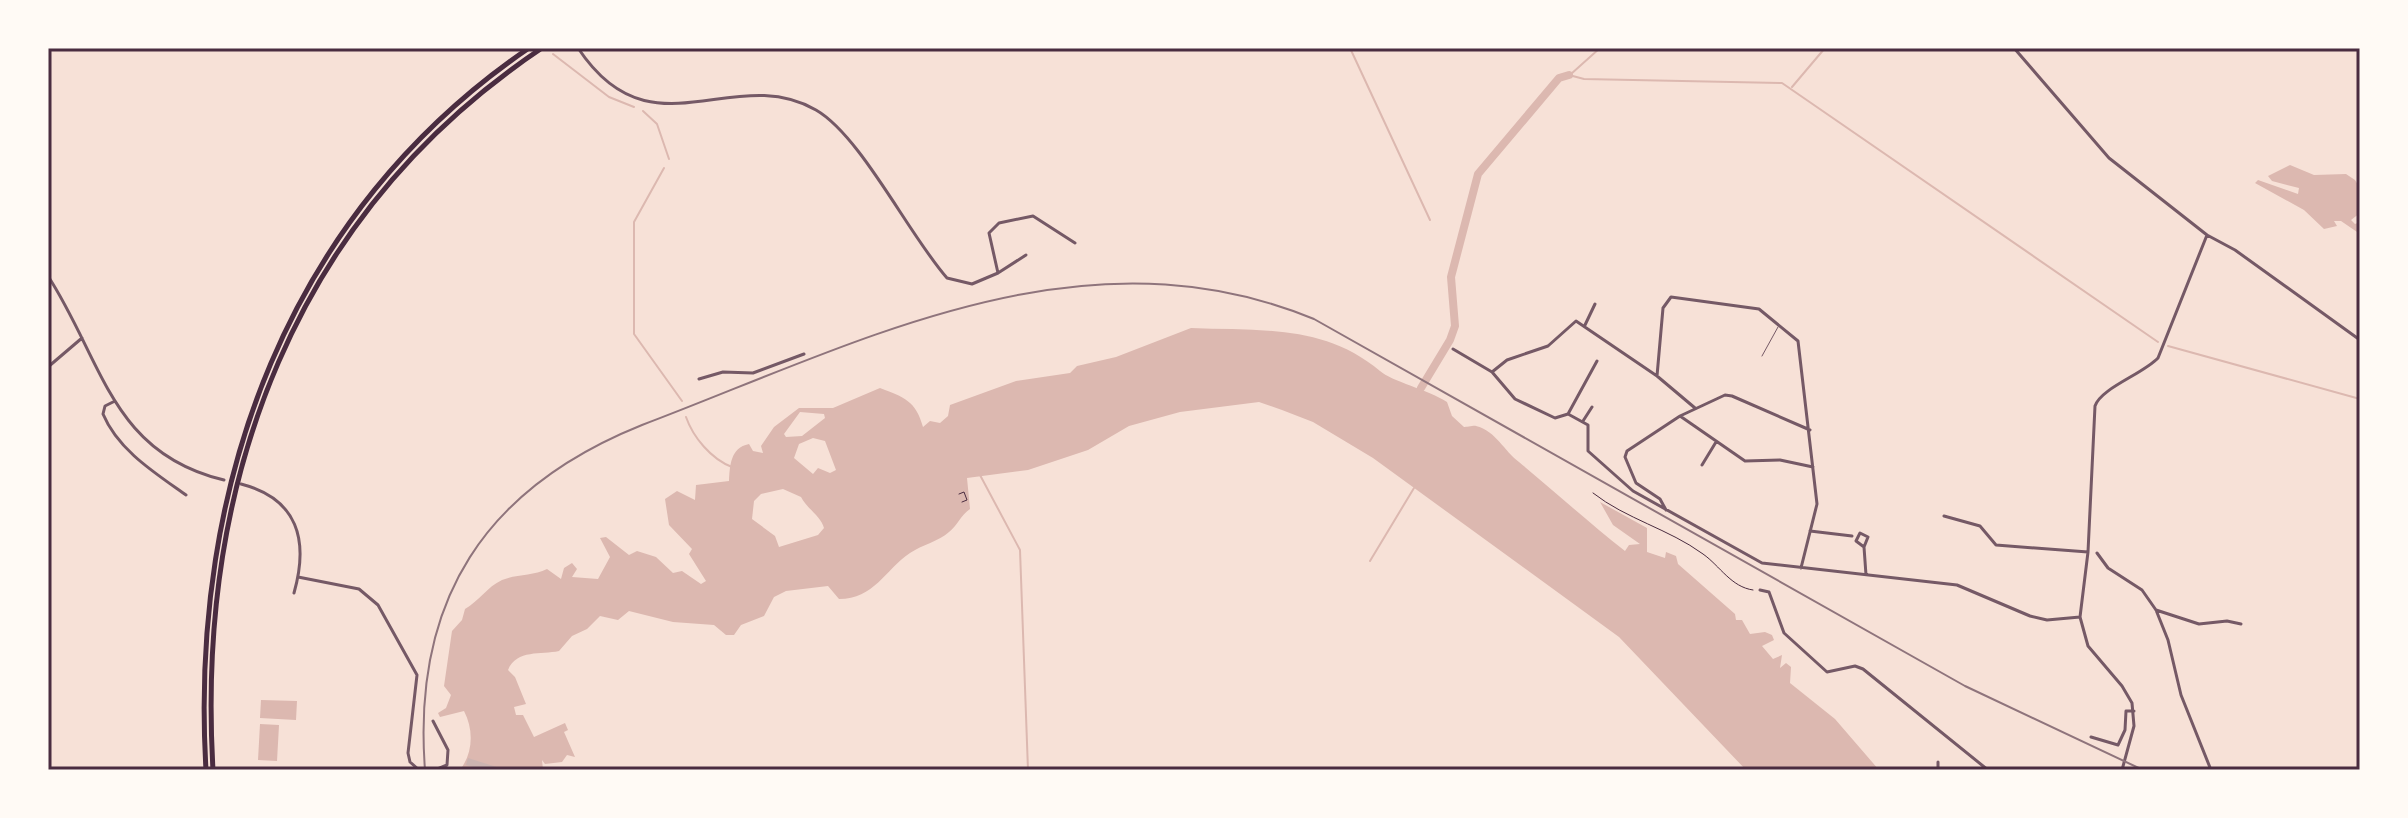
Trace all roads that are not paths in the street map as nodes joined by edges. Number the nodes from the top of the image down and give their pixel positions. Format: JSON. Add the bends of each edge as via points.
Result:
{"nodes":[{"id":1,"x":529,"y":48,"type":"edge"},
{"id":2,"x":542,"y":48,"type":"edge"},
{"id":3,"x":578,"y":48,"type":"edge"},
{"id":4,"x":2014,"y":48,"type":"edge"},
{"id":5,"x":2207,"y":235,"type":"junction"},
{"id":6,"x":1075,"y":243,"type":"dead end"},
{"id":7,"x":1026,"y":255,"type":"dead end"},
{"id":8,"x":998,"y":273,"type":"junction"},
{"id":9,"x":48,"y":276,"type":"edge"},
{"id":10,"x":1595,"y":304,"type":"dead end"},
{"id":11,"x":1583,"y":324,"type":"junction"},
{"id":12,"x":1780,"y":324,"type":"junction"},
{"id":13,"x":82,"y":338,"type":"junction"},
{"id":14,"x":2360,"y":340,"type":"edge"},
{"id":15,"x":1453,"y":349,"type":"dead end"},
{"id":16,"x":804,"y":354,"type":"dead end"},
{"id":17,"x":1762,"y":356,"type":"dead end"},
{"id":18,"x":1597,"y":361,"type":"dead end"},
{"id":19,"x":48,"y":367,"type":"edge"},
{"id":20,"x":1492,"y":372,"type":"junction"},
{"id":21,"x":1657,"y":376,"type":"junction"},
{"id":22,"x":699,"y":379,"type":"dead end"},
{"id":23,"x":115,"y":401,"type":"junction"},
{"id":24,"x":1592,"y":407,"type":"dead end"},
{"id":25,"x":1695,"y":408,"type":"junction"},
{"id":26,"x":1568,"y":414,"type":"junction"},
{"id":27,"x":1680,"y":416,"type":"junction"},
{"id":28,"x":1583,"y":421,"type":"junction"},
{"id":29,"x":1810,"y":430,"type":"junction"},
{"id":30,"x":1716,"y":442,"type":"junction"},
{"id":31,"x":1702,"y":465,"type":"dead end"},
{"id":32,"x":1814,"y":467,"type":"junction"},
{"id":33,"x":224,"y":480,"type":"dead end"},
{"id":34,"x":241,"y":484,"type":"dead end"},
{"id":35,"x":186,"y":495,"type":"dead end"},
{"id":36,"x":1666,"y":510,"type":"junction"},
{"id":37,"x":1944,"y":516,"type":"dead end"},
{"id":38,"x":1810,"y":531,"type":"junction"},
{"id":39,"x":1852,"y":536,"type":"dead end"},
{"id":40,"x":1864,"y":547,"type":"dead end"},
{"id":41,"x":2088,"y":552,"type":"junction"},
{"id":42,"x":2097,"y":553,"type":"dead end"},
{"id":43,"x":1801,"y":568,"type":"junction"},
{"id":44,"x":1866,"y":575,"type":"junction"},
{"id":45,"x":298,"y":577,"type":"junction"},
{"id":46,"x":1760,"y":590,"type":"road end"},
{"id":47,"x":294,"y":593,"type":"dead end"},
{"id":48,"x":2156,"y":610,"type":"junction"},
{"id":49,"x":2080,"y":617,"type":"junction"},
{"id":50,"x":2241,"y":624,"type":"dead end"},
{"id":51,"x":2134,"y":711,"type":"junction"},
{"id":52,"x":433,"y":721,"type":"dead end"},
{"id":53,"x":2091,"y":737,"type":"dead end"},
{"id":54,"x":1938,"y":762,"type":"dead end"},
{"id":55,"x":206,"y":770,"type":"edge"},
{"id":56,"x":213,"y":770,"type":"edge"},
{"id":57,"x":419,"y":770,"type":"edge"},
{"id":58,"x":435,"y":770,"type":"edge"},
{"id":59,"x":1938,"y":770,"type":"edge"},
{"id":60,"x":1988,"y":770,"type":"edge"},
{"id":61,"x":2122,"y":770,"type":"edge"},
{"id":62,"x":2211,"y":770,"type":"edge"}],
"edges":[{"from":1,"to":55,"type":"highway","via":[[448,109],[367,197],[304,295],[265,376],[233,469],[210,578],[202,664]]},
{"from":2,"to":56,"type":"highway","via":[[484,88],[405,162],[343,244],[292,334],[252,430],[221,551],[209,665]]},
{"from":3,"to":8,"type":"street","via":[[608,84],[641,100],[663,104],[775,97],[818,111],[842,132],[947,278],[972,284]]},
{"from":4,"to":5,"type":"street","via":[[2109,158]]},
{"from":5,"to":14,"type":"street","via":[[2220,239]]},
{"from":5,"to":41,"type":"street","via":[[2158,358],[2098,399]]},
{"from":6,"to":8,"type":"street","via":[[1033,216],[999,223],[989,233]]},
{"from":7,"to":8,"type":"street"},
{"from":9,"to":13,"type":"street"},
{"from":10,"to":11,"type":"street"},
{"from":11,"to":20,"type":"street","via":[[1573,320],[1548,346],[1507,360]]},
{"from":11,"to":21,"type":"street"},
{"from":12,"to":17,"type":"lane"},
{"from":12,"to":21,"type":"street","via":[[1748,307],[1667,298]]},
{"from":12,"to":29,"type":"street","via":[[1798,341]]},
{"from":13,"to":19,"type":"street"},
{"from":13,"to":23,"type":"street"},
{"from":15,"to":20,"type":"street"},
{"from":16,"to":22,"type":"street","via":[[753,373],[723,372]]},
{"from":18,"to":26,"type":"street"},
{"from":20,"to":26,"type":"street","via":[[1515,399],[1555,418]]},
{"from":21,"to":25,"type":"street"},
{"from":23,"to":33,"type":"street","via":[[133,429],[162,456]]},
{"from":23,"to":35,"type":"street","via":[[103,414],[112,430],[144,466]]},
{"from":24,"to":28,"type":"street"},
{"from":25,"to":27,"type":"street"},
{"from":25,"to":29,"type":"street","via":[[1725,395],[1737,397]]},
{"from":26,"to":28,"type":"street"},
{"from":27,"to":30,"type":"street"},
{"from":27,"to":36,"type":"street","via":[[1625,454],[1636,483],[1664,502]]},
{"from":28,"to":36,"type":"street","via":[[1591,455],[1633,491]]},
{"from":29,"to":32,"type":"street"},
{"from":30,"to":31,"type":"street"},
{"from":30,"to":32,"type":"street","via":[[1745,461],[1780,460]]},
{"from":32,"to":38,"type":"street","via":[[1817,504]]},
{"from":34,"to":45,"type":"street","via":[[273,498],[294,522],[302,558]]},
{"from":36,"to":43,"type":"street","via":[[1762,563]]},
{"from":37,"to":41,"type":"street","via":[[1980,526],[1996,545]]},
{"from":38,"to":39,"type":"street"},
{"from":38,"to":43,"type":"street"},
{"from":40,"to":44,"type":"street"},
{"from":41,"to":49,"type":"street"},
{"from":42,"to":48,"type":"street","via":[[2108,568],[2142,590]]},
{"from":43,"to":44,"type":"street"},
{"from":44,"to":49,"type":"street","via":[[1969,588],[2047,620]]},
{"from":45,"to":47,"type":"street"},
{"from":45,"to":57,"type":"street","via":[[359,589],[378,605],[417,675],[408,753]]},
{"from":46,"to":60,"type":"street","via":[[1769,592],[1784,633],[1827,672],[1863,669]]},
{"from":48,"to":50,"type":"street","via":[[2199,624]]},
{"from":48,"to":62,"type":"street"},
{"from":49,"to":51,"type":"street","via":[[2088,646],[2122,686]]},
{"from":51,"to":53,"type":"street","via":[[2126,711],[2118,745]]},
{"from":51,"to":61,"type":"street"},
{"from":52,"to":58,"type":"street","via":[[449,755],[447,765]]},
{"from":54,"to":59,"type":"street"}]}
